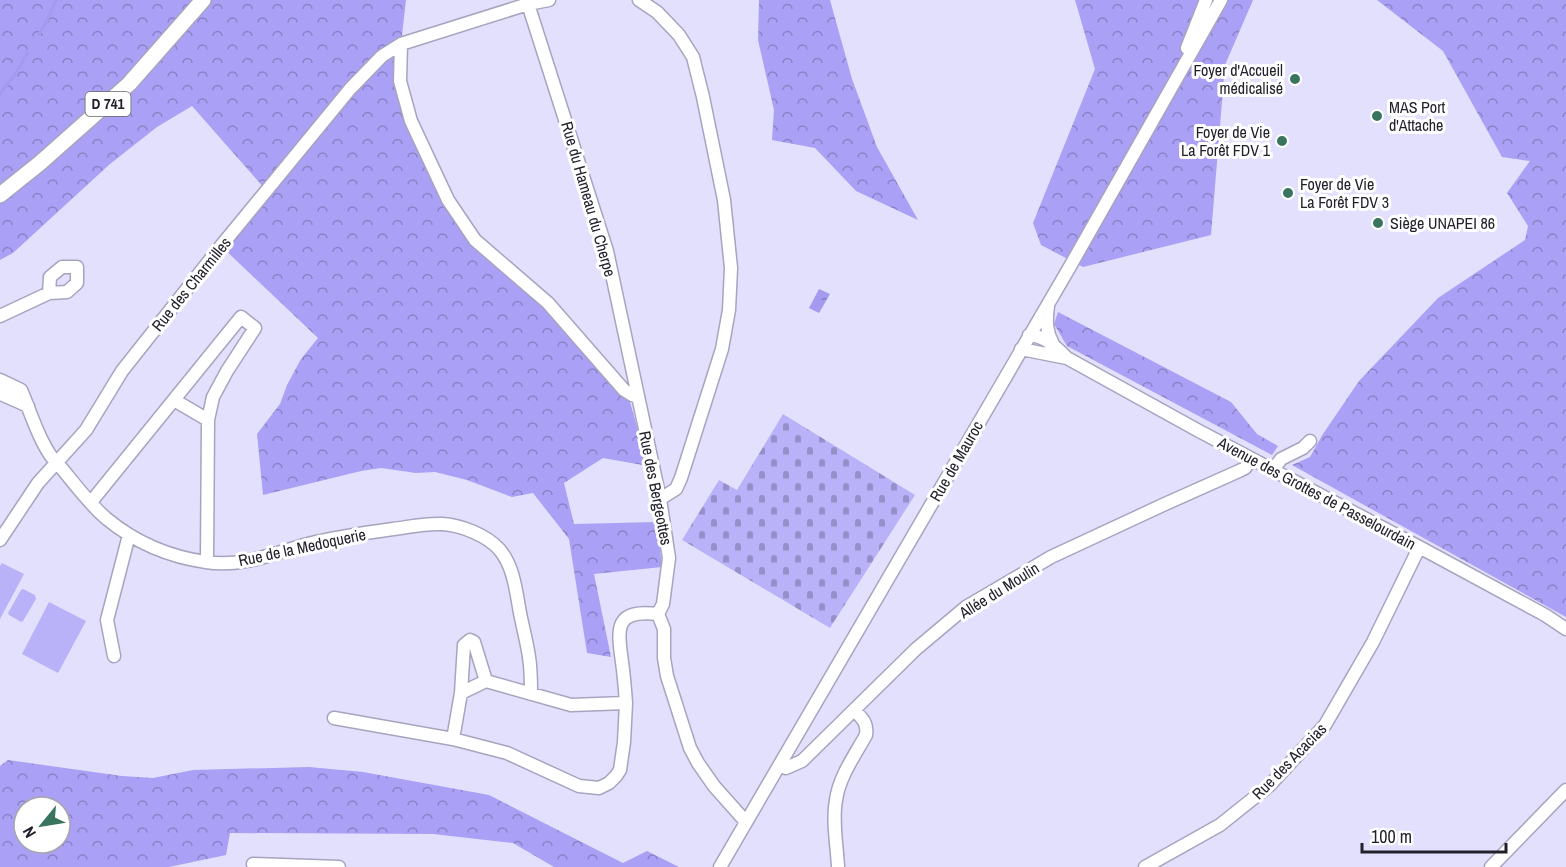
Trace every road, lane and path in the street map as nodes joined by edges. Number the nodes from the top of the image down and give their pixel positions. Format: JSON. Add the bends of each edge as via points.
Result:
{"nodes":[{"id":1,"x":203,"y":0,"type":"edge"},
{"id":2,"x":549,"y":0,"type":"edge"},
{"id":3,"x":639,"y":0,"type":"edge"},
{"id":4,"x":1206,"y":0,"type":"edge"},
{"id":5,"x":1221,"y":0,"type":"edge"},
{"id":6,"x":528,"y":4,"type":"junction"},
{"id":7,"x":401,"y":44,"type":"junction"},
{"id":8,"x":1191,"y":55,"type":"junction"},
{"id":9,"x":0,"y":195,"type":"edge"},
{"id":10,"x":49,"y":293,"type":"dead end"},
{"id":11,"x":1048,"y":304,"type":"junction"},
{"id":12,"x":0,"y":316,"type":"edge"},
{"id":13,"x":1029,"y":335,"type":"junction"},
{"id":14,"x":1054,"y":345,"type":"junction"},
{"id":15,"x":1021,"y":349,"type":"junction"},
{"id":16,"x":1067,"y":358,"type":"junction"},
{"id":17,"x":0,"y":380,"type":"edge"},
{"id":18,"x":0,"y":387,"type":"edge"},
{"id":19,"x":638,"y":397,"type":"junction"},
{"id":20,"x":174,"y":400,"type":"junction"},
{"id":21,"x":28,"y":406,"type":"junction"},
{"id":22,"x":208,"y":420,"type":"junction"},
{"id":23,"x":1310,"y":441,"type":"dead end"},
{"id":24,"x":1251,"y":459,"type":"junction"},
{"id":25,"x":56,"y":462,"type":"junction"},
{"id":26,"x":1273,"y":470,"type":"junction"},
{"id":27,"x":660,"y":499,"type":"junction"},
{"id":28,"x":91,"y":502,"type":"junction"},
{"id":29,"x":129,"y":535,"type":"junction"},
{"id":30,"x":0,"y":540,"type":"edge"},
{"id":31,"x":1421,"y":548,"type":"junction"},
{"id":32,"x":207,"y":562,"type":"junction"},
{"id":33,"x":658,"y":614,"type":"junction"},
{"id":34,"x":1566,"y":629,"type":"edge"},
{"id":35,"x":114,"y":656,"type":"dead end"},
{"id":36,"x":486,"y":681,"type":"junction"},
{"id":37,"x":461,"y":693,"type":"junction"},
{"id":38,"x":531,"y":694,"type":"junction"},
{"id":39,"x":626,"y":704,"type":"junction"},
{"id":40,"x":854,"y":710,"type":"junction"},
{"id":41,"x":334,"y":718,"type":"dead end"},
{"id":42,"x":453,"y":739,"type":"junction"},
{"id":43,"x":779,"y":766,"type":"junction"},
{"id":44,"x":1566,"y":790,"type":"edge"},
{"id":45,"x":746,"y":822,"type":"junction"},
{"id":46,"x":253,"y":864,"type":"dead end"},
{"id":47,"x":339,"y":867,"type":"edge"},
{"id":48,"x":720,"y":867,"type":"edge"},
{"id":49,"x":838,"y":867,"type":"edge"},
{"id":50,"x":1145,"y":867,"type":"edge"},
{"id":51,"x":1491,"y":867,"type":"edge"}],
"edges":[{"from":1,"to":9,"type":"main road","number":"D 741","via":[[129,84]]},
{"from":2,"to":6,"type":"street"},
{"from":3,"to":27,"type":"street","via":[[679,35],[693,57],[724,200],[730,268],[729,310],[722,349],[676,489]]},
{"from":4,"to":8,"type":"street","via":[[1187,49]]},
{"from":5,"to":8,"type":"street","name":"Rue de Mauroc"},
{"from":6,"to":7,"type":"street"},
{"from":6,"to":19,"type":"street","name":"Rue du Hameau du Cherpe","via":[[607,251]]},
{"from":7,"to":19,"type":"street","via":[[400,81],[411,121],[448,200],[475,240],[548,303],[624,390]]},
{"from":7,"to":25,"type":"street","name":"Rue des Charmilles","via":[[382,56],[350,89],[122,371],[86,430]]},
{"from":8,"to":11,"type":"street","name":"Rue de Mauroc"},
{"from":10,"to":12,"type":"street"},
{"from":11,"to":13,"type":"street","name":"Rue de Mauroc"},
{"from":11,"to":14,"type":"street","via":[[1046,321]]},
{"from":13,"to":14,"type":"street","name":"Avenue des Grottes de Passelourdain"},
{"from":13,"to":15,"type":"street","name":"Rue de Mauroc"},
{"from":14,"to":16,"type":"street","name":"Avenue des Grottes de Passelourdain"},
{"from":15,"to":16,"type":"street","name":"Avenue des Grottes de Passelourdain"},
{"from":15,"to":43,"type":"street","name":"Rue de Mauroc"},
{"from":16,"to":24,"type":"street","name":"Avenue des Grottes de Passelourdain"},
{"from":17,"to":21,"type":"street","name":"Rue de la Medoquerie","via":[[21,390]]},
{"from":18,"to":21,"type":"street","via":[[3,395]]},
{"from":19,"to":27,"type":"street","name":"Rue des Bergeottes"},
{"from":20,"to":22,"type":"street"},
{"from":20,"to":22,"type":"street","via":[[241,317],[255,328],[213,397]]},
{"from":20,"to":28,"type":"street"},
{"from":21,"to":25,"type":"street","name":"Rue de la Medoquerie"},
{"from":22,"to":32,"type":"street"},
{"from":23,"to":26,"type":"street","via":[[1281,459]]},
{"from":24,"to":26,"type":"street","name":"Avenue des Grottes de Passelourdain"},
{"from":24,"to":40,"type":"street","name":"Allée du Moulin","via":[[1239,471],[1051,557],[966,608],[916,649]]},
{"from":25,"to":28,"type":"street","name":"Rue de la Medoquerie"},
{"from":25,"to":30,"type":"street","name":"Rue des Charmilles"},
{"from":26,"to":31,"type":"street","name":"Avenue des Grottes de Passelourdain"},
{"from":27,"to":33,"type":"street","name":"Rue des Bergeottes","via":[[669,558]]},
{"from":28,"to":29,"type":"street","name":"Rue de la Medoquerie"},
{"from":29,"to":32,"type":"street","name":"Rue de la Medoquerie","via":[[164,552]]},
{"from":29,"to":35,"type":"street","via":[[107,620]]},
{"from":31,"to":34,"type":"street","name":"Avenue des Grottes de Passelourdain"},
{"from":31,"to":50,"type":"street","name":"Rue des Acacias","via":[[1325,725],[1270,785],[1220,825]]},
{"from":32,"to":38,"type":"street","name":"Rue de la Medoquerie","via":[[234,563],[343,536],[424,525],[459,526],[477,533],[499,549],[511,570],[530,659]]},
{"from":33,"to":39,"type":"street","via":[[641,612],[628,616],[618,633]]},
{"from":33,"to":45,"type":"street","name":"Rue des Bergeottes","via":[[664,629],[668,676],[690,748],[714,786]]},
{"from":36,"to":37,"type":"street"},
{"from":36,"to":37,"type":"street","via":[[474,642],[467,641]]},
{"from":36,"to":38,"type":"street"},
{"from":37,"to":42,"type":"street"},
{"from":38,"to":39,"type":"street","via":[[571,705]]},
{"from":39,"to":42,"type":"street","via":[[620,770],[599,788],[579,786],[507,753]]},
{"from":40,"to":43,"type":"street","name":"Allée du Moulin","via":[[802,761],[786,768]]},
{"from":40,"to":49,"type":"street","via":[[866,722],[867,729],[840,783],[836,800]]},
{"from":41,"to":42,"type":"street"},
{"from":43,"to":45,"type":"street","name":"Rue de Mauroc"},
{"from":44,"to":51,"type":"street"},
{"from":45,"to":48,"type":"street","name":"Rue de Mauroc"},
{"from":46,"to":47,"type":"street"}]}
